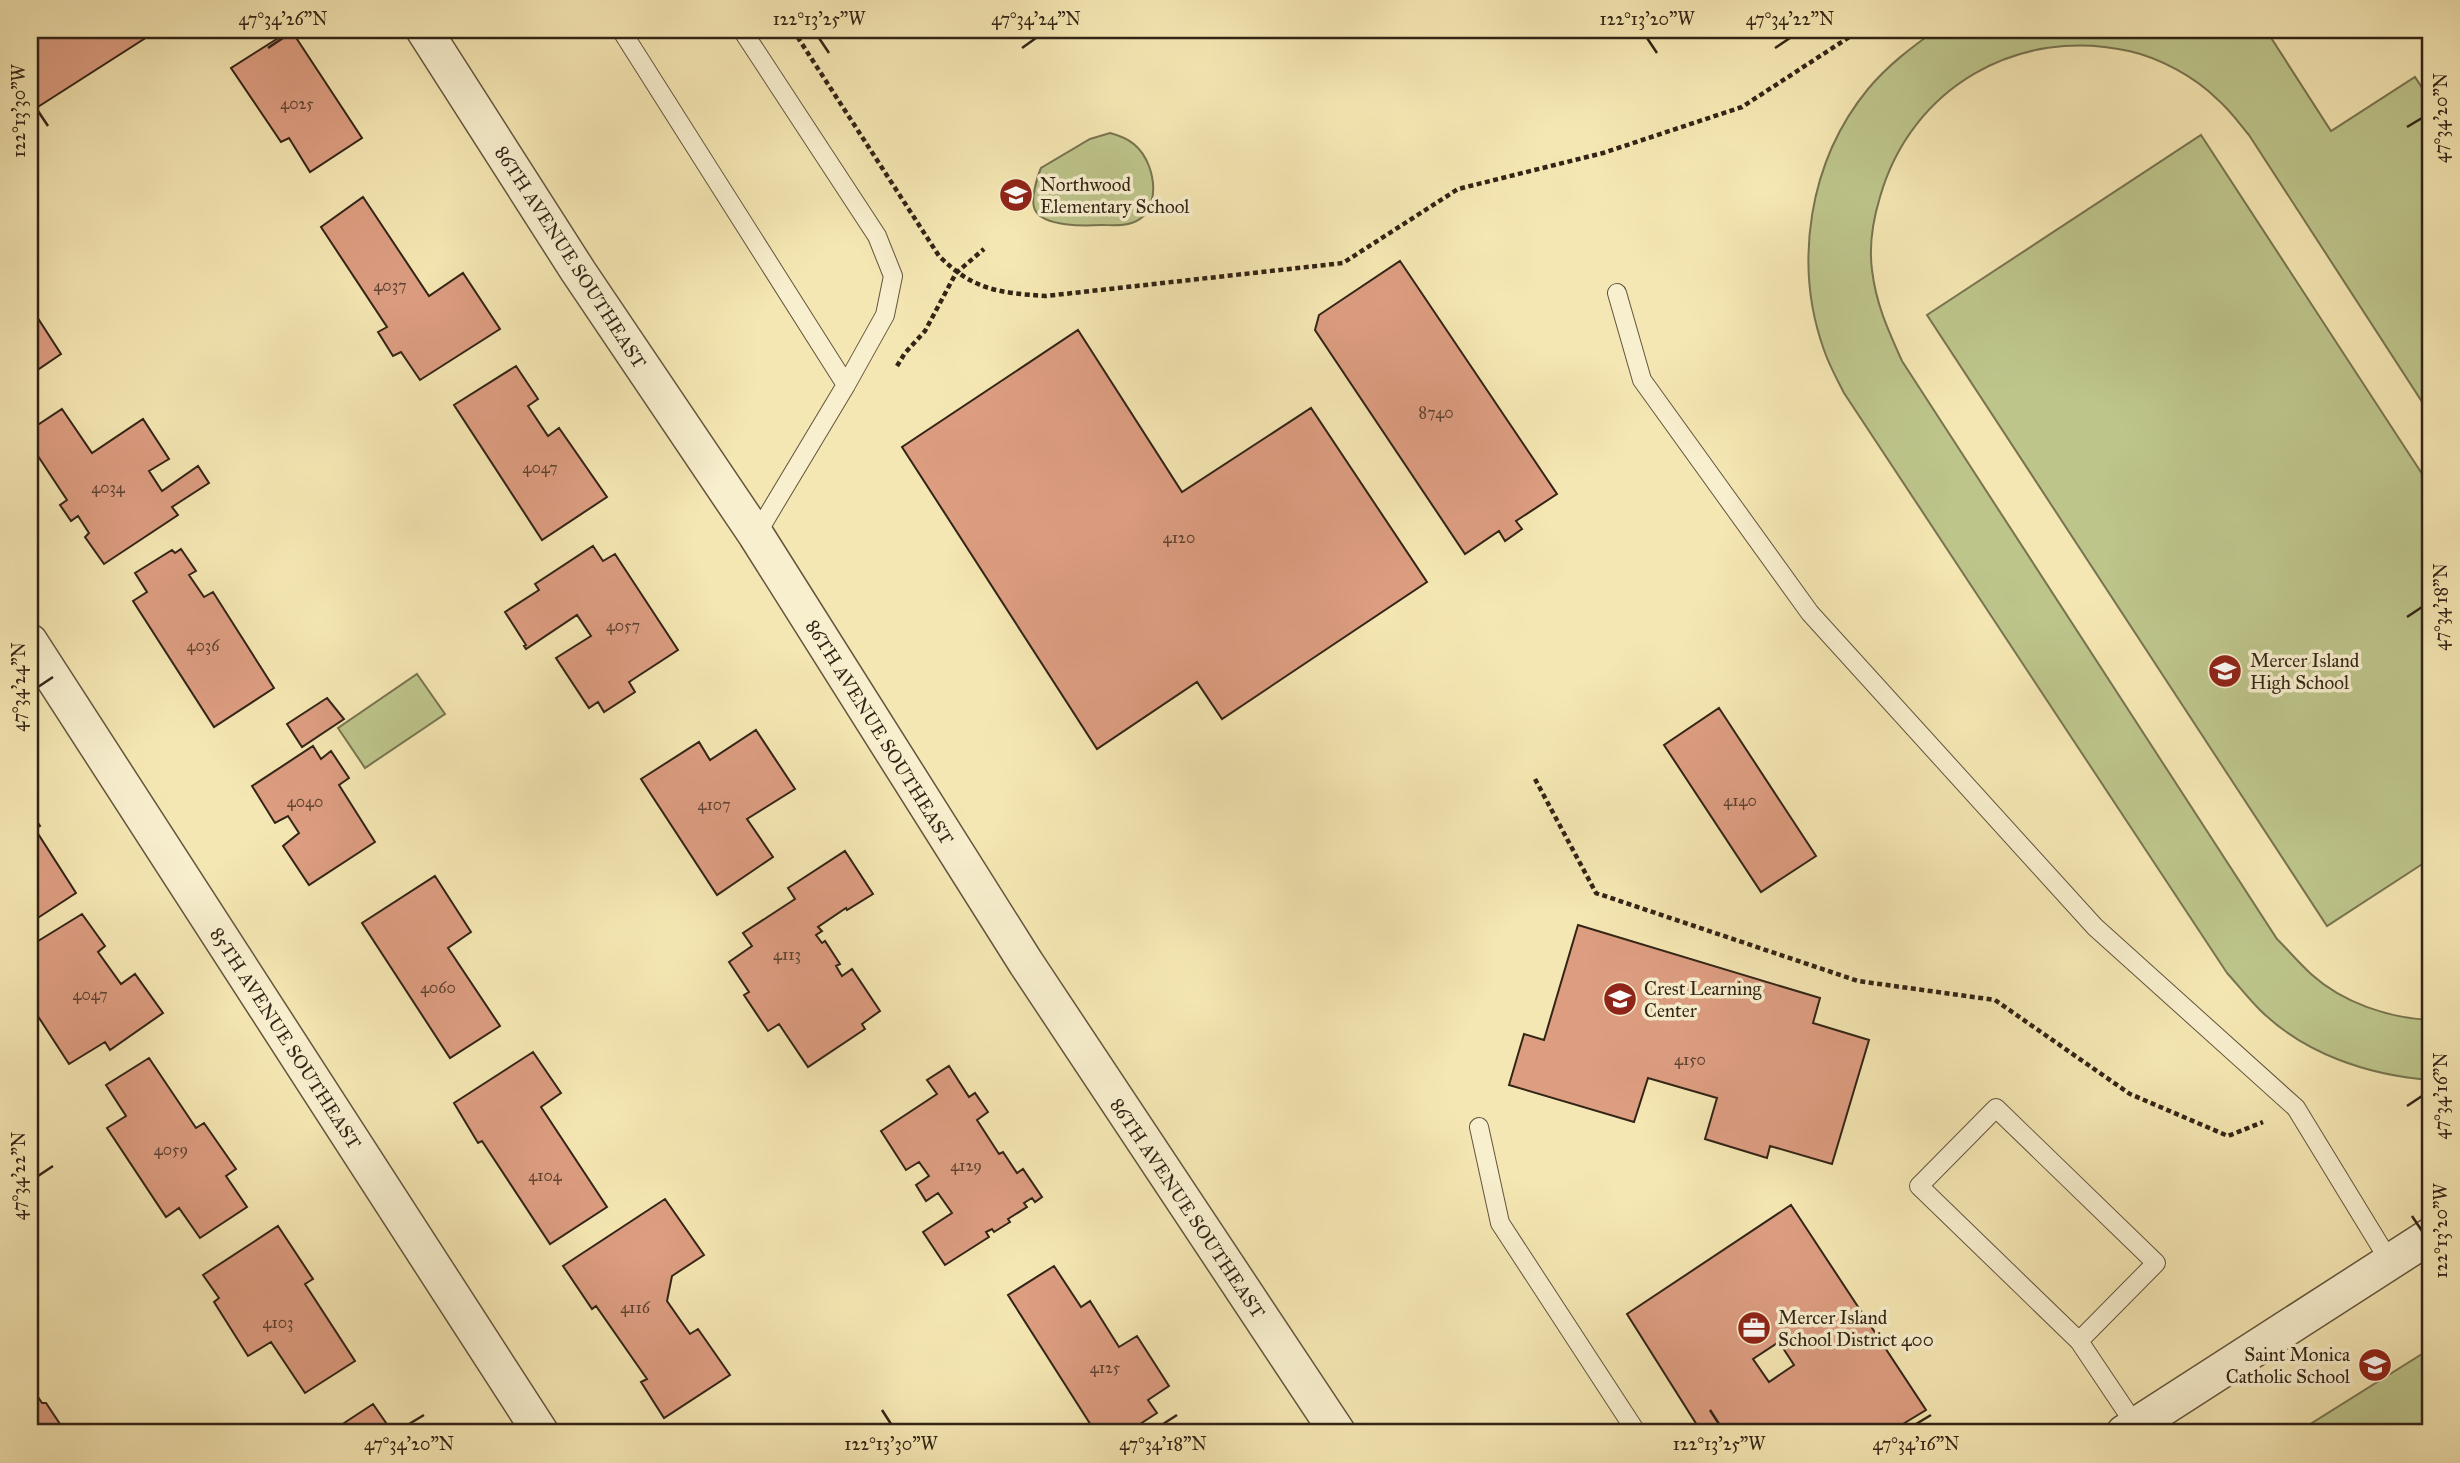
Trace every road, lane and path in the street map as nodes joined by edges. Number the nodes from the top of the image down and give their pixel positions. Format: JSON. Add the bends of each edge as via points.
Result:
{"nodes":[{"id":1,"x":424,"y":30,"type":"edge"},
{"id":2,"x":621,"y":30,"type":"edge"},
{"id":3,"x":742,"y":30,"type":"edge"},
{"id":4,"x":793,"y":30,"type":"edge"},
{"id":5,"x":1860,"y":30,"type":"edge"},
{"id":6,"x":984,"y":249,"type":"dead end"},
{"id":7,"x":956,"y":273,"type":"junction"},
{"id":8,"x":1617,"y":293,"type":"dead end"},
{"id":9,"x":846,"y":385,"type":"junction"},
{"id":10,"x":756,"y":535,"type":"junction"},
{"id":11,"x":30,"y":642,"type":"edge"},
{"id":12,"x":1535,"y":779,"type":"dead end"},
{"id":13,"x":2296,"y":1108,"type":"junction"},
{"id":14,"x":1479,"y":1126,"type":"dead end"},
{"id":15,"x":2430,"y":1236,"type":"edge"},
{"id":16,"x":2390,"y":1262,"type":"junction"},
{"id":17,"x":2079,"y":1341,"type":"junction"},
{"id":18,"x":2133,"y":1431,"type":"edge"},
{"id":19,"x":541,"y":1433,"type":"edge"},
{"id":20,"x":1338,"y":1433,"type":"edge"},
{"id":21,"x":1637,"y":1433,"type":"edge"}],
"edges":[{"from":1,"to":10,"type":"street","name":"86TH AVENUE SOUTHEAST","via":[[578,271]]},
{"from":2,"to":9,"type":"lane"},
{"from":3,"to":9,"type":"lane","via":[[877,236],[893,276],[885,315]]},
{"from":4,"to":7,"type":"path","via":[[939,256]]},
{"from":5,"to":7,"type":"path","via":[[1742,107],[1603,153],[1458,189],[1343,263],[1046,296],[1005,294]]},
{"from":6,"to":7,"type":"path"},
{"from":8,"to":13,"type":"lane","via":[[1642,380],[1810,613],[2095,928]]},
{"from":9,"to":10,"type":"lane"},
{"from":10,"to":20,"type":"street","name":"86TH AVENUE SOUTHEAST","via":[[1026,963]]},
{"from":11,"to":19,"type":"street","name":"85TH AVENUE SOUTHEAST"},
{"from":12,"to":13,"type":"path","via":[[1596,892],[1858,981],[1995,1000],[2130,1094],[2228,1136]]},
{"from":13,"to":16,"type":"lane"},
{"from":14,"to":21,"type":"lane","via":[[1500,1223]]},
{"from":15,"to":16,"type":"street"},
{"from":16,"to":18,"type":"street"},
{"from":17,"to":17,"type":"lane","via":[[2156,1263],[1996,1108],[1919,1186]]},
{"from":17,"to":18,"type":"lane"}]}
